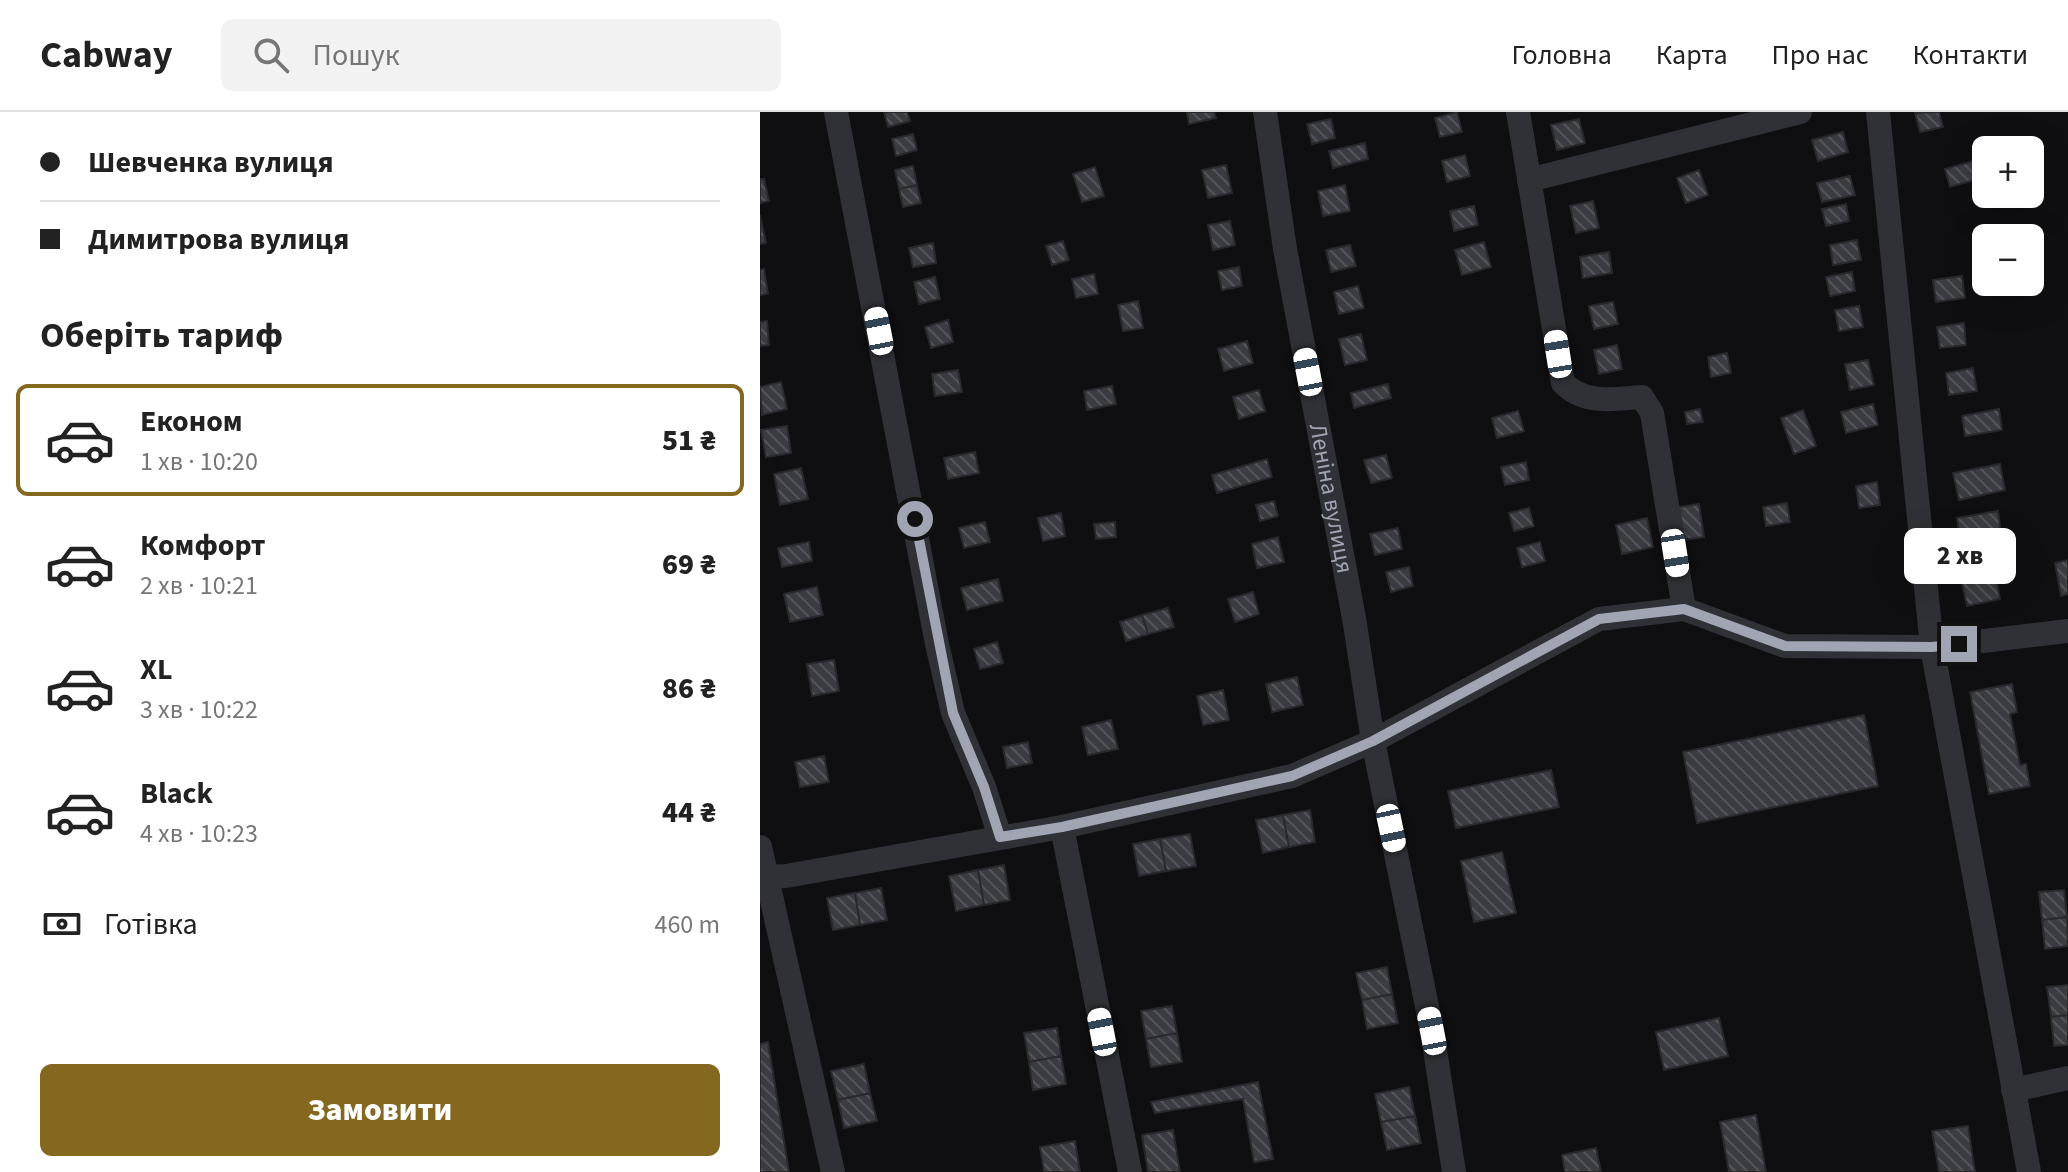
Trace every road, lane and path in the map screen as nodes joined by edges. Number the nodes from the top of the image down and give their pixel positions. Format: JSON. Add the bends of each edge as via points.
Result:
{"nodes":[{"id":1,"x":836,"y":112,"type":"edge"},
{"id":2,"x":1265,"y":112,"type":"edge"},
{"id":3,"x":1518,"y":112,"type":"edge"},
{"id":4,"x":1800,"y":112,"type":"edge"},
{"id":5,"x":1878,"y":112,"type":"edge"},
{"id":6,"x":1529,"y":180,"type":"junction"},
{"id":7,"x":1684,"y":609,"type":"junction"},
{"id":8,"x":2068,"y":631,"type":"edge"},
{"id":9,"x":1932,"y":647,"type":"junction"},
{"id":10,"x":1373,"y":741,"type":"junction"},
{"id":11,"x":1062,"y":827,"type":"junction"},
{"id":12,"x":1000,"y":837,"type":"junction"},
{"id":13,"x":760,"y":847,"type":"edge"},
{"id":14,"x":763,"y":876,"type":"edge"},
{"id":15,"x":2068,"y":1078,"type":"edge"},
{"id":16,"x":2013,"y":1090,"type":"junction"},
{"id":17,"x":833,"y":1172,"type":"edge"},
{"id":18,"x":1130,"y":1172,"type":"edge"},
{"id":19,"x":1454,"y":1172,"type":"edge"},
{"id":20,"x":2029,"y":1172,"type":"edge"}],
"edges":[{"from":1,"to":12,"type":"street","via":[[946,685]]},
{"from":2,"to":10,"type":"street","name":"Леніна вулиця"},
{"from":3,"to":6,"type":"street"},
{"from":4,"to":6,"type":"street"},
{"from":5,"to":9,"type":"street"},
{"from":6,"to":7,"type":"street","via":[[1563,383],[1574,394],[1600,400],[1642,397],[1652,413]]},
{"from":7,"to":9,"type":"street","via":[[1785,646]]},
{"from":7,"to":10,"type":"street","via":[[1599,619]]},
{"from":8,"to":9,"type":"street"},
{"from":9,"to":16,"type":"street"},
{"from":10,"to":11,"type":"street","via":[[1292,776]]},
{"from":10,"to":19,"type":"street","name":"Леніна вулиця","via":[[1432,1031]]},
{"from":11,"to":12,"type":"street"},
{"from":11,"to":18,"type":"street"},
{"from":12,"to":14,"type":"street"},
{"from":13,"to":14,"type":"street"},
{"from":14,"to":17,"type":"street"},
{"from":15,"to":16,"type":"street"},
{"from":16,"to":20,"type":"street"}]}
